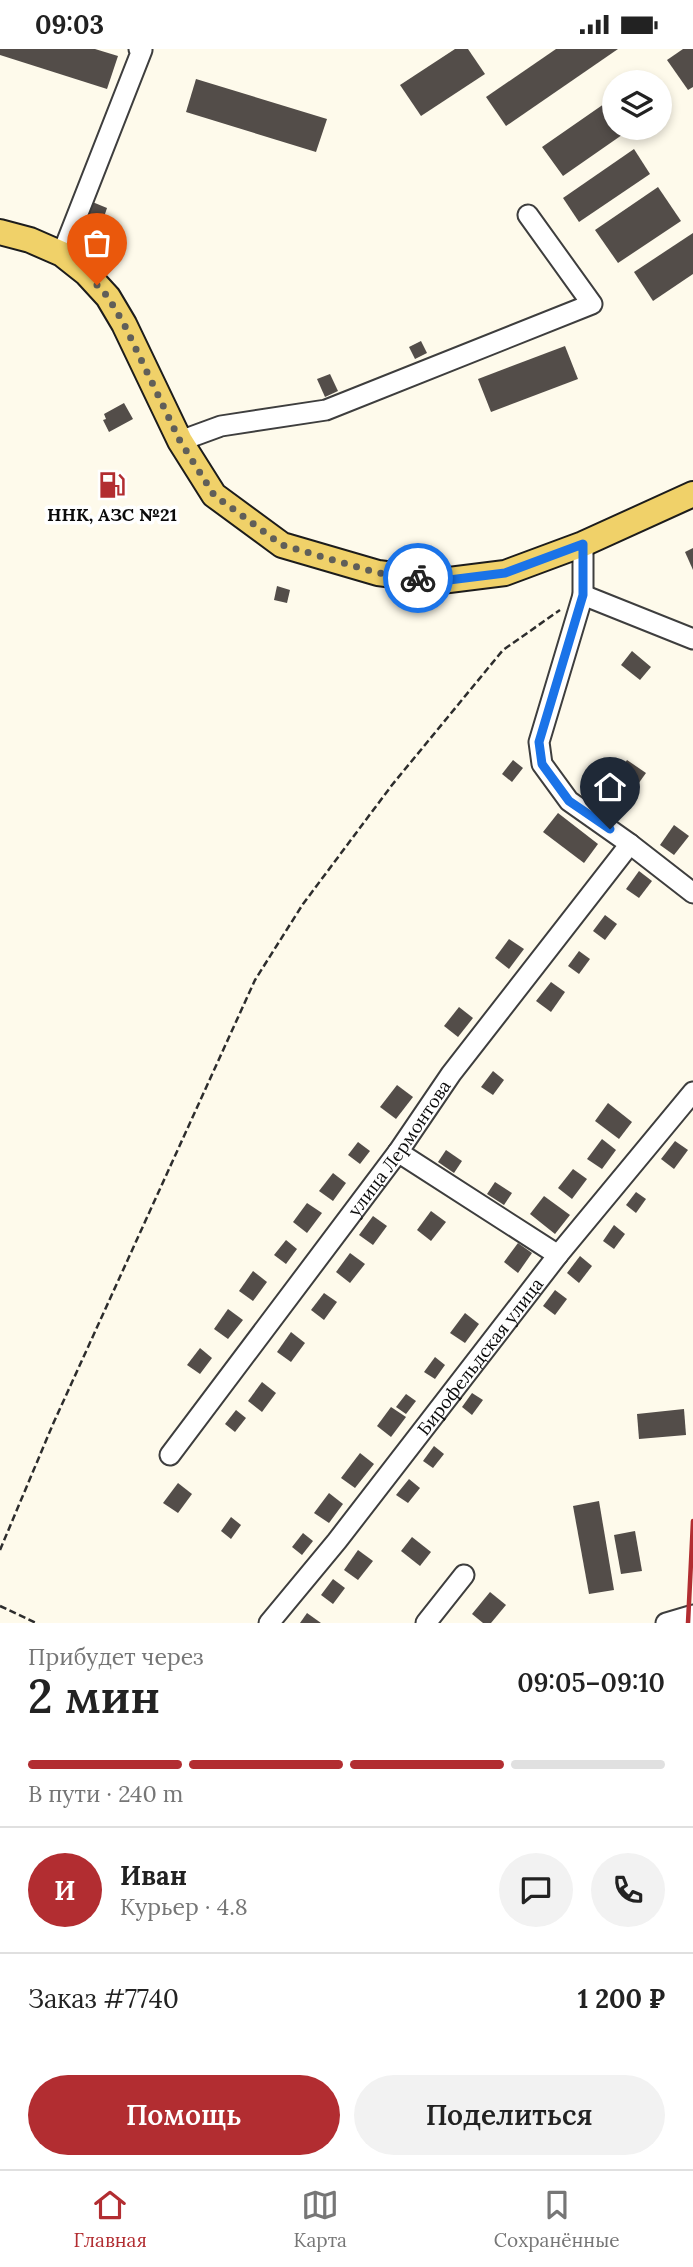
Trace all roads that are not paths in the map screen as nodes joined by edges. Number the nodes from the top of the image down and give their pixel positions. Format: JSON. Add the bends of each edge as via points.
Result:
{"nodes":[{"id":1,"x":139,"y":49,"type":"edge"},
{"id":2,"x":528,"y":215,"type":"dead end"},
{"id":3,"x":0,"y":232,"type":"edge"},
{"id":4,"x":62,"y":254,"type":"junction"},
{"id":5,"x":180,"y":441,"type":"junction"},
{"id":6,"x":693,"y":494,"type":"edge"},
{"id":7,"x":583,"y":544,"type":"junction"},
{"id":8,"x":583,"y":595,"type":"junction"},
{"id":9,"x":693,"y":639,"type":"edge"},
{"id":10,"x":630,"y":844,"type":"junction"},
{"id":11,"x":693,"y":893,"type":"edge"},
{"id":12,"x":693,"y":1092,"type":"edge"},
{"id":13,"x":398,"y":1152,"type":"junction"},
{"id":14,"x":558,"y":1255,"type":"junction"},
{"id":15,"x":170,"y":1455,"type":"dead end"},
{"id":16,"x":464,"y":1575,"type":"dead end"},
{"id":17,"x":693,"y":1615,"type":"edge"},
{"id":18,"x":269,"y":1623,"type":"edge"},
{"id":19,"x":426,"y":1623,"type":"edge"},
{"id":20,"x":666,"y":1623,"type":"edge"}],
"edges":[{"from":1,"to":4,"type":"street"},
{"from":2,"to":5,"type":"street","via":[[592,304],[326,409],[221,426]]},
{"from":3,"to":4,"type":"main road"},
{"from":4,"to":5,"type":"main road","via":[[108,297]]},
{"from":5,"to":7,"type":"main road","via":[[214,495],[282,545],[378,573],[441,581],[505,573]]},
{"from":6,"to":7,"type":"main road"},
{"from":7,"to":8,"type":"street"},
{"from":8,"to":9,"type":"street"},
{"from":8,"to":10,"type":"street","via":[[539,742],[542,764],[569,801]]},
{"from":10,"to":11,"type":"street"},
{"from":10,"to":13,"type":"street","name":"улица Лермонтова","via":[[451,1074]]},
{"from":12,"to":14,"type":"street","name":"Бирофельдская улица"},
{"from":13,"to":14,"type":"street"},
{"from":13,"to":15,"type":"street","name":"улица Лермонтова"},
{"from":14,"to":18,"type":"street","name":"Бирофельдская улица"},
{"from":16,"to":19,"type":"street"},
{"from":17,"to":20,"type":"street"}]}
